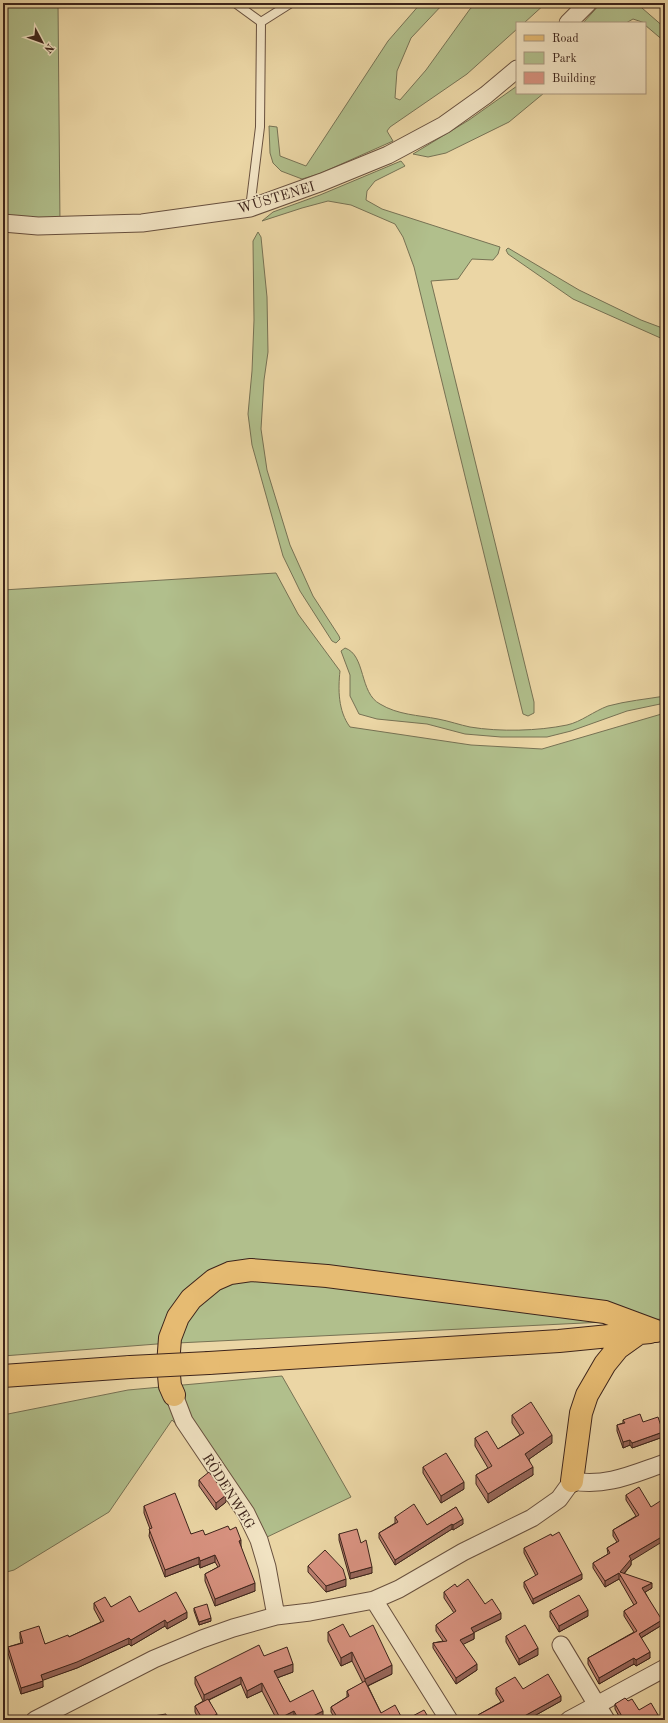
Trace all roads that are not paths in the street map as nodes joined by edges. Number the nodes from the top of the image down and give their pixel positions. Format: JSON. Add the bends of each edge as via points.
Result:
{"nodes":[{"id":1,"x":235,"y":3,"type":"edge"},
{"id":2,"x":291,"y":3,"type":"edge"},
{"id":3,"x":588,"y":3,"type":"edge"},
{"id":4,"x":261,"y":22,"type":"junction"},
{"id":5,"x":569,"y":22,"type":"edge"},
{"id":6,"x":516,"y":70,"type":"edge"},
{"id":7,"x":250,"y":208,"type":"junction"},
{"id":8,"x":3,"y":223,"type":"edge"},
{"id":9,"x":653,"y":1332,"type":"edge"},
{"id":10,"x":3,"y":1376,"type":"edge"},
{"id":11,"x":174,"y":1395,"type":"joint"},
{"id":12,"x":665,"y":1463,"type":"edge"},
{"id":13,"x":572,"y":1481,"type":"junction"},
{"id":14,"x":374,"y":1600,"type":"junction"},
{"id":15,"x":276,"y":1616,"type":"junction"},
{"id":16,"x":561,"y":1645,"type":"dead end"},
{"id":17,"x":665,"y":1668,"type":"edge"},
{"id":18,"x":598,"y":1704,"type":"junction"},
{"id":19,"x":35,"y":1720,"type":"edge"},
{"id":20,"x":449,"y":1720,"type":"edge"},
{"id":21,"x":569,"y":1720,"type":"edge"},
{"id":22,"x":606,"y":1720,"type":"edge"}],
"edges":[{"from":1,"to":4,"type":"lane"},
{"from":2,"to":4,"type":"lane"},
{"from":3,"to":5,"type":"street"},
{"from":4,"to":7,"type":"lane","via":[[260,127]]},
{"from":6,"to":7,"type":"street","name":"WÜSTENEI","via":[[444,125],[388,155]]},
{"from":7,"to":8,"type":"street","name":"WÜSTENEI","via":[[142,223],[38,226]]},
{"from":9,"to":10,"type":"main road","bridge":true,"via":[[559,1341]]},
{"from":9,"to":11,"type":"main road","via":[[605,1312],[327,1276],[250,1270],[230,1273],[214,1280],[191,1299],[178,1316],[170,1338],[168,1365],[170,1386]]},
{"from":9,"to":13,"type":"main road","via":[[618,1348],[586,1395]]},
{"from":11,"to":15,"type":"street","name":"RÖDENWEG","via":[[184,1421],[246,1513],[259,1540]]},
{"from":12,"to":13,"type":"street","via":[[598,1484]]},
{"from":13,"to":14,"type":"street","via":[[559,1499],[532,1518]]},
{"from":14,"to":15,"type":"street"},
{"from":14,"to":20,"type":"street"},
{"from":15,"to":19,"type":"street","via":[[180,1647]]},
{"from":16,"to":18,"type":"street"},
{"from":17,"to":18,"type":"street"},
{"from":18,"to":21,"type":"street"},
{"from":18,"to":22,"type":"street"}]}
